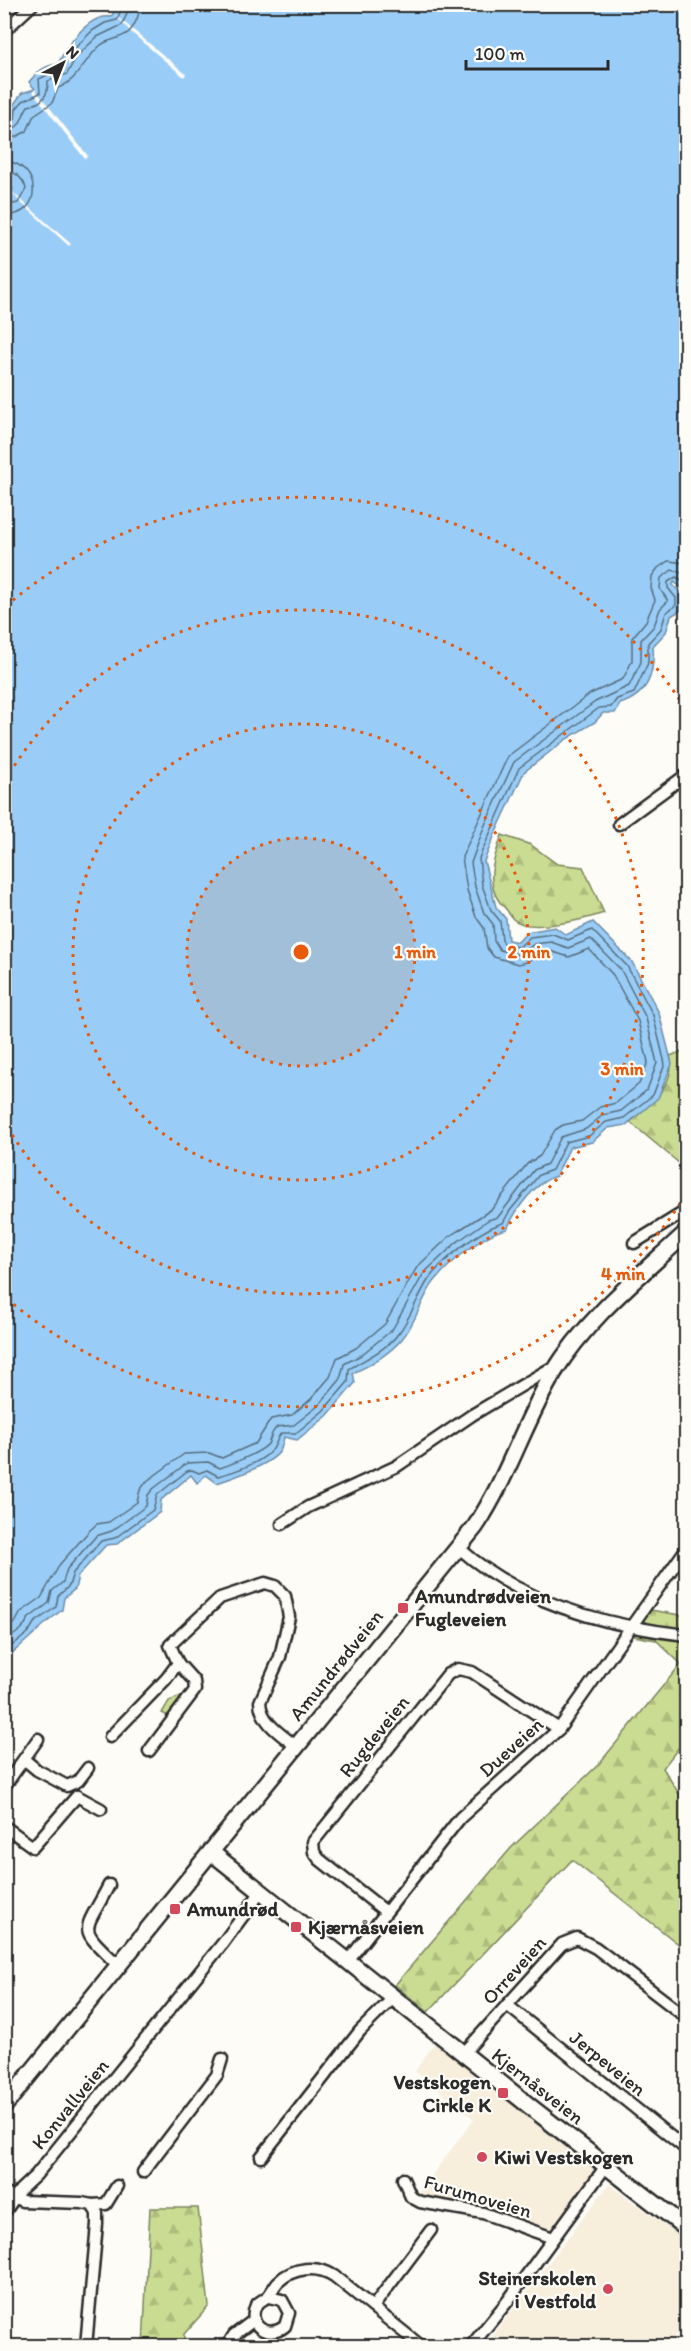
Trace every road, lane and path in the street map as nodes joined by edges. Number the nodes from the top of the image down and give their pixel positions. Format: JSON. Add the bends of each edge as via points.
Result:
{"nodes":[{"id":1,"x":33,"y":4,"type":"edge"},
{"id":2,"x":4,"y":31,"type":"edge"},
{"id":3,"x":687,"y":775,"type":"edge"},
{"id":4,"x":619,"y":824,"type":"dead end"},
{"id":5,"x":687,"y":1211,"type":"edge"},
{"id":6,"x":687,"y":1233,"type":"edge"},
{"id":7,"x":634,"y":1243,"type":"dead end"},
{"id":8,"x":555,"y":1371,"type":"junction"},
{"id":9,"x":282,"y":1524,"type":"dead end"},
{"id":10,"x":459,"y":1548,"type":"junction"},
{"id":11,"x":687,"y":1549,"type":"edge"},
{"id":12,"x":631,"y":1628,"type":"junction"},
{"id":13,"x":687,"y":1635,"type":"edge"},
{"id":14,"x":178,"y":1663,"type":"junction"},
{"id":15,"x":559,"y":1729,"type":"junction"},
{"id":16,"x":111,"y":1737,"type":"dead end"},
{"id":17,"x":38,"y":1739,"type":"dead end"},
{"id":18,"x":297,"y":1747,"type":"junction"},
{"id":19,"x":149,"y":1751,"type":"dead end"},
{"id":20,"x":25,"y":1760,"type":"junction"},
{"id":21,"x":88,"y":1768,"type":"dead end"},
{"id":22,"x":4,"y":1787,"type":"edge"},
{"id":23,"x":101,"y":1809,"type":"dead end"},
{"id":24,"x":4,"y":1826,"type":"edge"},
{"id":25,"x":212,"y":1852,"type":"junction"},
{"id":26,"x":109,"y":1885,"type":"dead end"},
{"id":27,"x":260,"y":1893,"type":"junction"},
{"id":28,"x":386,"y":1912,"type":"junction"},
{"id":29,"x":347,"y":1962,"type":"junction"},
{"id":30,"x":119,"y":1966,"type":"junction"},
{"id":31,"x":393,"y":1998,"type":"junction"},
{"id":32,"x":507,"y":2005,"type":"junction"},
{"id":33,"x":687,"y":2017,"type":"edge"},
{"id":34,"x":463,"y":2054,"type":"junction"},
{"id":35,"x":222,"y":2059,"type":"dead end"},
{"id":36,"x":4,"y":2106,"type":"edge"},
{"id":37,"x":687,"y":2149,"type":"edge"},
{"id":38,"x":261,"y":2157,"type":"dead end"},
{"id":39,"x":606,"y":2166,"type":"junction"},
{"id":40,"x":143,"y":2172,"type":"dead end"},
{"id":41,"x":403,"y":2179,"type":"dead end"},
{"id":42,"x":117,"y":2186,"type":"dead end"},
{"id":43,"x":9,"y":2196,"type":"edge"},
{"id":44,"x":92,"y":2205,"type":"junction"},
{"id":45,"x":4,"y":2213,"type":"edge"},
{"id":46,"x":686,"y":2227,"type":"edge"},
{"id":47,"x":431,"y":2230,"type":"dead end"},
{"id":48,"x":553,"y":2238,"type":"junction"},
{"id":49,"x":269,"y":2297,"type":"junction"},
{"id":50,"x":372,"y":2307,"type":"junction"},
{"id":51,"x":254,"y":2320,"type":"junction"},
{"id":52,"x":86,"y":2346,"type":"edge"},
{"id":53,"x":227,"y":2346,"type":"edge"},
{"id":54,"x":421,"y":2346,"type":"edge"},
{"id":55,"x":471,"y":2346,"type":"edge"}],
"edges":[{"from":1,"to":2,"type":"street"},
{"from":3,"to":4,"type":"street"},
{"from":5,"to":7,"type":"street"},
{"from":6,"to":8,"type":"main road","name":"Amundrødveien","via":[[591,1324]]},
{"from":8,"to":9,"type":"street","via":[[548,1370],[472,1415],[397,1466],[308,1507]]},
{"from":8,"to":10,"type":"main road","name":"Amundrødveien","via":[[495,1495]]},
{"from":10,"to":12,"type":"street","via":[[482,1566],[534,1595],[574,1612]]},
{"from":10,"to":18,"type":"main road","name":"Amundrødveien"},
{"from":11,"to":12,"type":"street","name":"Dueveien"},
{"from":12,"to":13,"type":"street"},
{"from":12,"to":15,"type":"street","name":"Dueveien"},
{"from":14,"to":16,"type":"street"},
{"from":14,"to":18,"type":"street","via":[[170,1645],[220,1598],[265,1583],[275,1586],[285,1596],[289,1617],[280,1657],[260,1701],[260,1710],[269,1724]]},
{"from":14,"to":19,"type":"street","via":[[194,1681],[195,1690]]},
{"from":15,"to":28,"type":"street","name":"Dueveien","via":[[464,1813]]},
{"from":15,"to":28,"type":"street","name":"Rugdeveien","via":[[472,1672],[458,1668],[448,1674],[313,1842],[320,1859]]},
{"from":17,"to":20,"type":"street"},
{"from":18,"to":25,"type":"main road","name":"Amundrødveien"},
{"from":20,"to":21,"type":"street","via":[[67,1786],[80,1779]]},
{"from":20,"to":22,"type":"street"},
{"from":23,"to":24,"type":"street","via":[[77,1796],[33,1847]]},
{"from":25,"to":27,"type":"main road","name":"Kjernåsveien"},
{"from":25,"to":30,"type":"main road","name":"Amundrødveien"},
{"from":26,"to":30,"type":"street","via":[[87,1930],[92,1941]]},
{"from":27,"to":29,"type":"main road","name":"Kjernåsveien"},
{"from":27,"to":43,"type":"street","name":"Konvallveien","via":[[36,2175]]},
{"from":28,"to":29,"type":"street","name":"Dueveien"},
{"from":29,"to":31,"type":"main road","name":"Kjernåsveien"},
{"from":30,"to":36,"type":"main road","name":"Amundrødveien"},
{"from":31,"to":34,"type":"main road","name":"Kjernåsveien"},
{"from":31,"to":38,"type":"street","via":[[360,2031]]},
{"from":32,"to":33,"type":"street","name":"Orreveien","via":[[562,1944],[576,1938]]},
{"from":32,"to":34,"type":"street","name":"Orreveien"},
{"from":32,"to":37,"type":"street","name":"Jerpeveien"},
{"from":34,"to":39,"type":"main road","name":"Kjernåsveien"},
{"from":35,"to":40,"type":"street","via":[[217,2075]]},
{"from":39,"to":46,"type":"main road","name":"Kjernåsveien"},
{"from":39,"to":48,"type":"street","name":"Furumoveien"},
{"from":41,"to":48,"type":"street","name":"Furumoveien","via":[[411,2197],[420,2202],[483,2213]]},
{"from":42,"to":44,"type":"street","via":[[106,2204]]},
{"from":43,"to":44,"type":"street"},
{"from":43,"to":45,"type":"street","name":"Konvallveien"},
{"from":44,"to":52,"type":"street","via":[[97,2224]]},
{"from":47,"to":50,"type":"street"},
{"from":48,"to":55,"type":"street","name":"Furumoveien"},
{"from":49,"to":50,"type":"street","via":[[285,2276],[319,2269],[334,2276]]},
{"from":49,"to":51,"type":"street","via":[[256,2305]]},
{"from":49,"to":51,"type":"street","via":[[282,2300],[287,2306],[285,2326],[268,2333]]},
{"from":50,"to":54,"type":"street"},
{"from":51,"to":53,"type":"street","via":[[234,2335]]}]}
